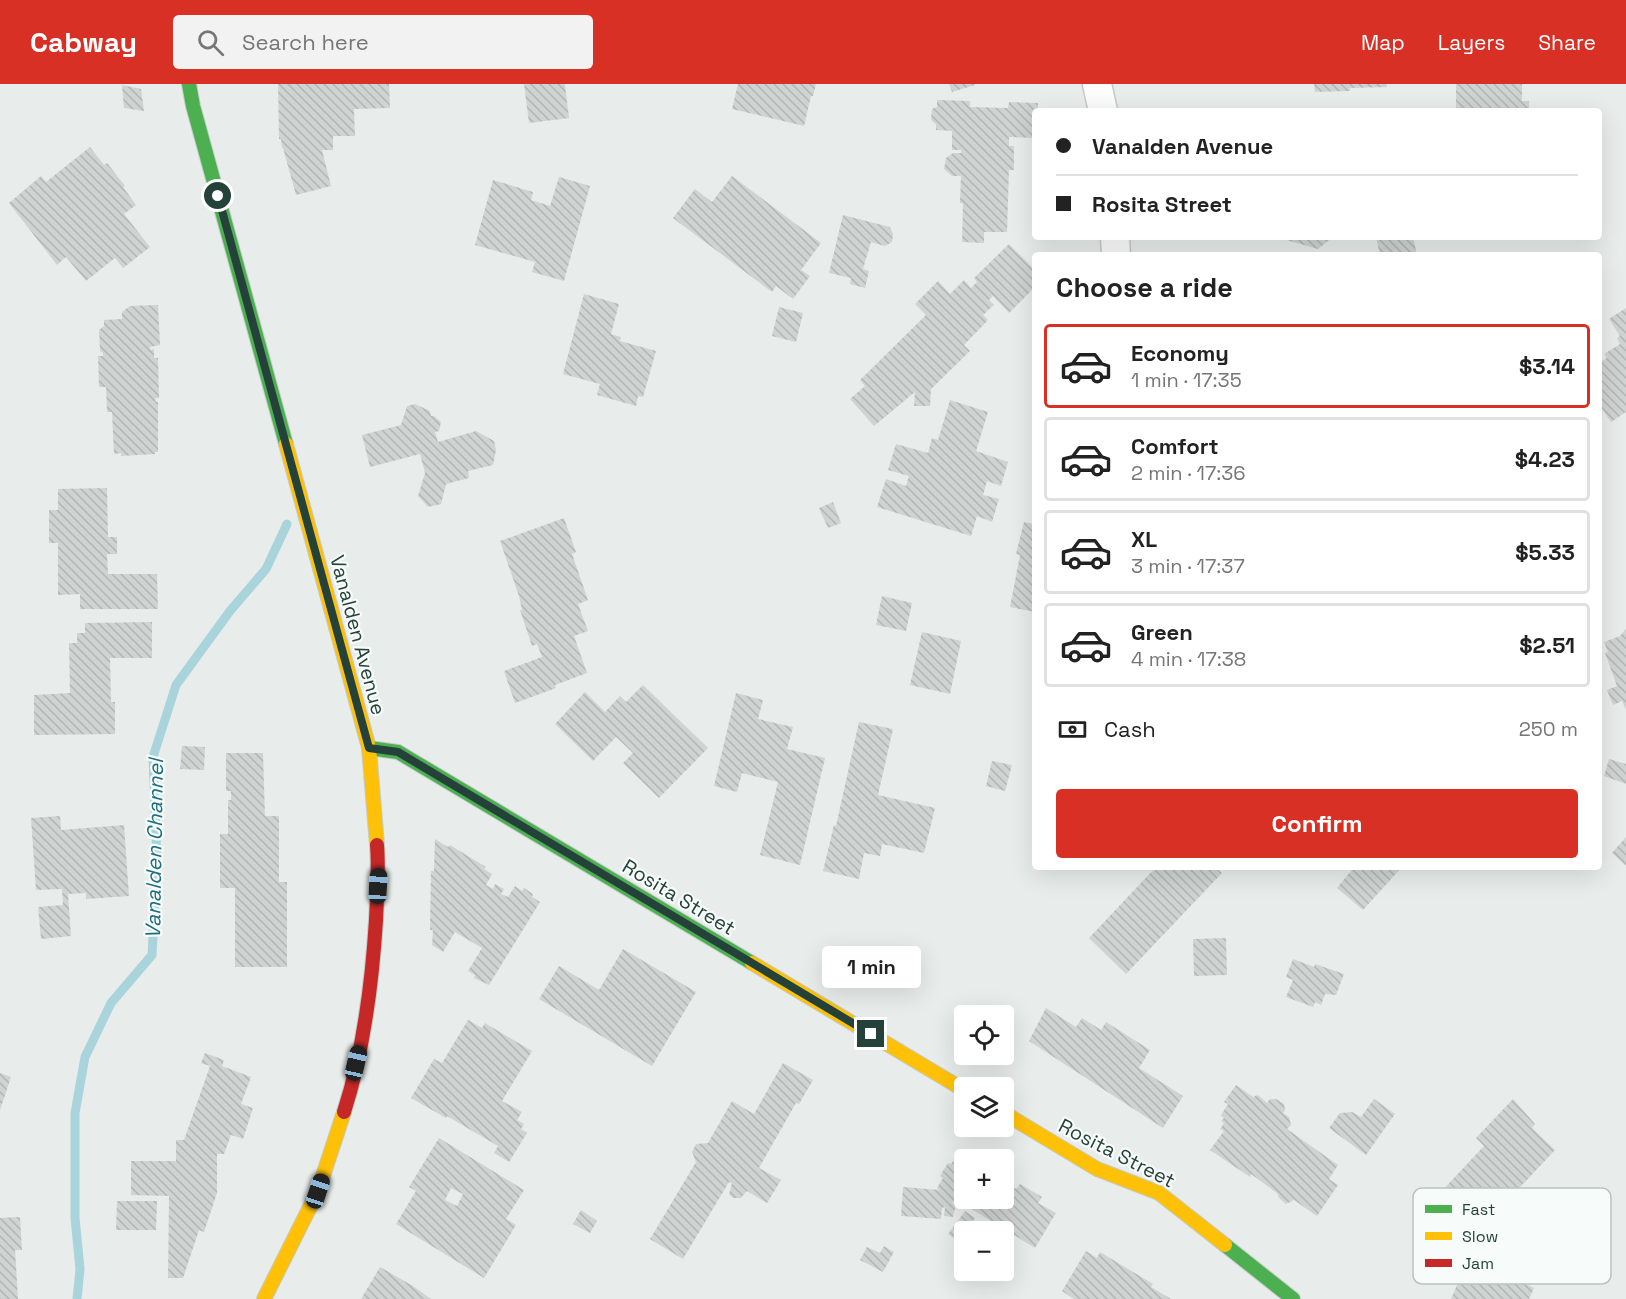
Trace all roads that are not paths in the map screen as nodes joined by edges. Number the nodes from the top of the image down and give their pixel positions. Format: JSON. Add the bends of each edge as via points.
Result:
{"nodes":[{"id":1,"x":189,"y":84,"type":"edge"},
{"id":2,"x":1097,"y":84,"type":"edge"},
{"id":3,"x":1102,"y":108,"type":"edge"},
{"id":4,"x":369,"y":748,"type":"junction"},
{"id":5,"x":954,"y":1084,"type":"edge"},
{"id":6,"x":1014,"y":1119,"type":"edge"},
{"id":7,"x":264,"y":1299,"type":"edge"},
{"id":8,"x":1293,"y":1299,"type":"edge"}],
"edges":[{"from":1,"to":4,"type":"main road","name":"Vanalden Avenue"},
{"from":2,"to":3,"type":"street"},
{"from":4,"to":5,"type":"main road","name":"Rosita Street","via":[[398,752]]},
{"from":4,"to":7,"type":"main road","name":"Vanalden Avenue","via":[[379,865],[373,969],[362,1037],[347,1101],[318,1191]]},
{"from":6,"to":8,"type":"main road","name":"Rosita Street","via":[[1098,1169],[1159,1193]]}]}
